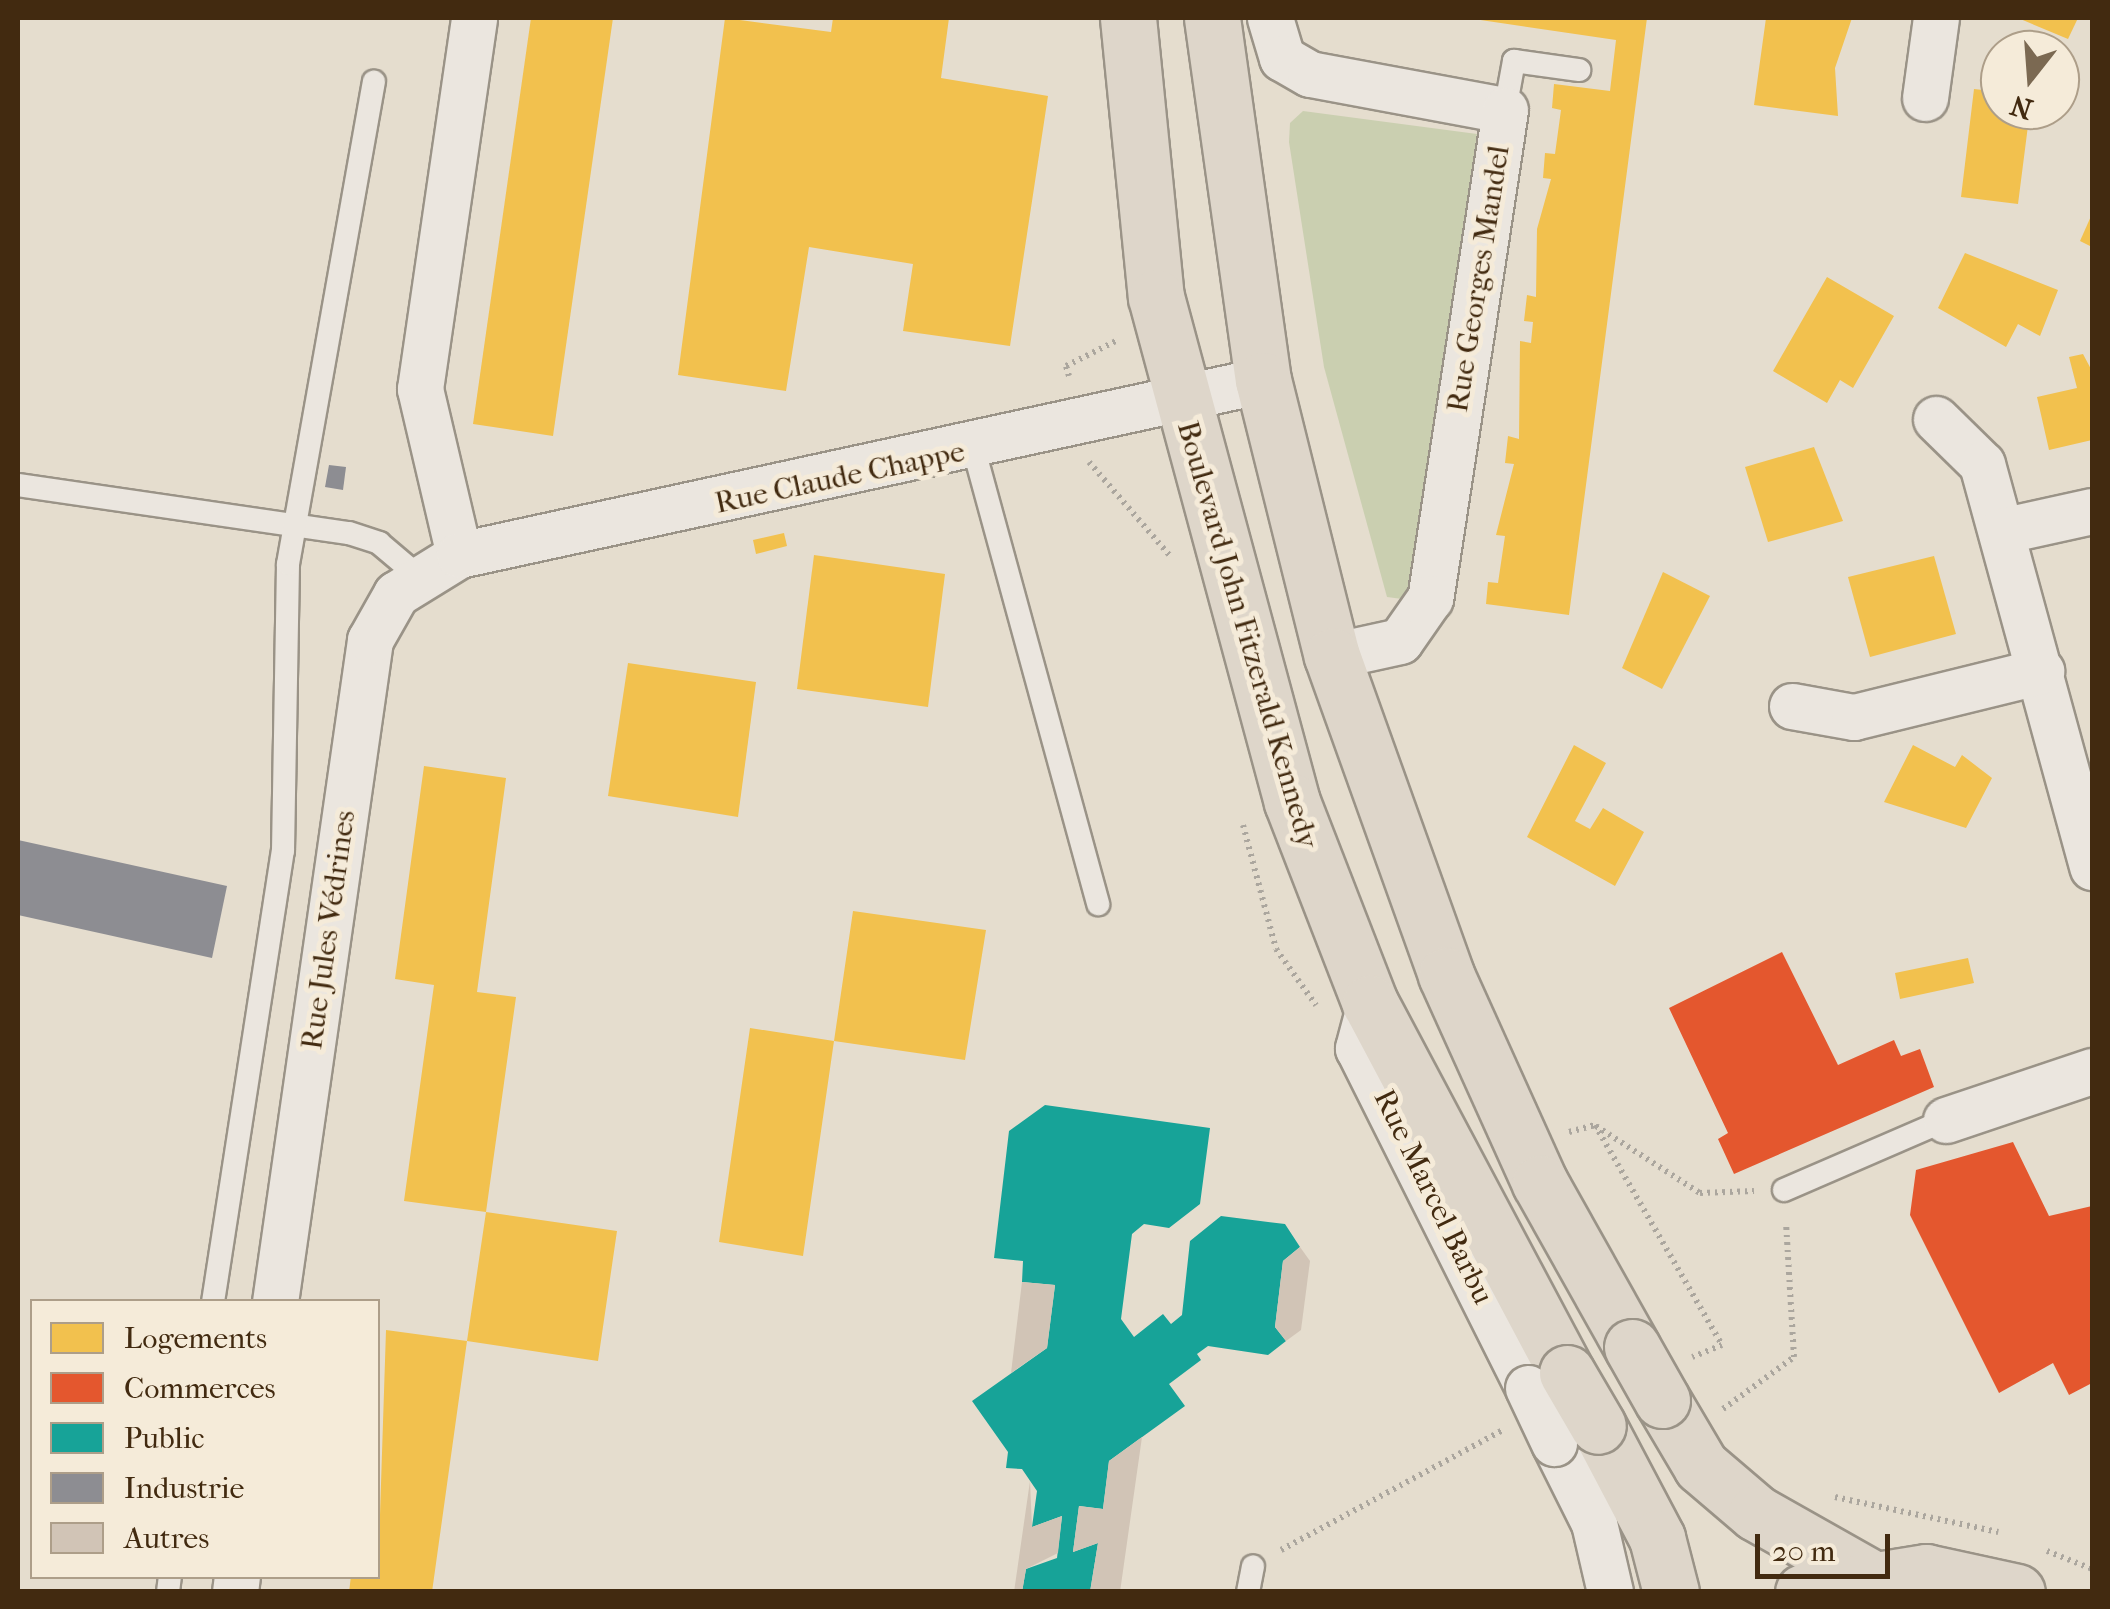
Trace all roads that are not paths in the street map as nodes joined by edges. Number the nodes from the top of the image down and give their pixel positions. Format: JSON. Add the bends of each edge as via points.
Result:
{"nodes":[{"id":1,"x":474,"y":18,"type":"edge"},
{"id":2,"x":1128,"y":18,"type":"edge"},
{"id":3,"x":1212,"y":18,"type":"edge"},
{"id":4,"x":1936,"y":18,"type":"edge"},
{"id":5,"x":1276,"y":38,"type":"edge"},
{"id":6,"x":1580,"y":70,"type":"dead end"},
{"id":7,"x":1218,"y":76,"type":"junction"},
{"id":8,"x":374,"y":82,"type":"dead end"},
{"id":9,"x":1925,"y":98,"type":"dead end"},
{"id":10,"x":1506,"y":110,"type":"junction"},
{"id":11,"x":1263,"y":380,"type":"junction"},
{"id":12,"x":1178,"y":400,"type":"junction"},
{"id":13,"x":1936,"y":419,"type":"dead end"},
{"id":14,"x":974,"y":450,"type":"junction"},
{"id":15,"x":18,"y":484,"type":"edge"},
{"id":16,"x":2092,"y":511,"type":"edge"},
{"id":17,"x":296,"y":526,"type":"junction"},
{"id":18,"x":2002,"y":531,"type":"junction"},
{"id":19,"x":459,"y":556,"type":"junction"},
{"id":20,"x":418,"y":576,"type":"junction"},
{"id":21,"x":1332,"y":656,"type":"junction"},
{"id":22,"x":2041,"y":671,"type":"junction"},
{"id":23,"x":1792,"y":706,"type":"dead end"},
{"id":24,"x":2092,"y":867,"type":"edge"},
{"id":25,"x":1098,"y":904,"type":"dead end"},
{"id":26,"x":2092,"y":1072,"type":"edge"},
{"id":27,"x":1946,"y":1120,"type":"joint"},
{"id":28,"x":1784,"y":1190,"type":"road end"},
{"id":29,"x":213,"y":1299,"type":"edge"},
{"id":30,"x":275,"y":1299,"type":"edge"},
{"id":31,"x":1576,"y":1434,"type":"junction"},
{"id":32,"x":1253,"y":1566,"type":"dead end"},
{"id":33,"x":2029,"y":1570,"type":"edge"},
{"id":34,"x":1866,"y":1574,"type":"junction"},
{"id":35,"x":1248,"y":1592,"type":"edge"},
{"id":36,"x":1610,"y":1592,"type":"edge"},
{"id":37,"x":1671,"y":1592,"type":"edge"},
{"id":38,"x":1803,"y":1592,"type":"edge"}],
"edges":[{"from":1,"to":19,"type":"street","via":[[420,390]]},
{"from":2,"to":12,"type":"main road","name":"Boulevard John Fitzerald Kennedy","via":[[1156,297]]},
{"from":3,"to":7,"type":"main road"},
{"from":4,"to":9,"type":"street"},
{"from":5,"to":7,"type":"street"},
{"from":5,"to":10,"type":"street","name":"Rue Georges Mandel","via":[[1341,85]]},
{"from":6,"to":10,"type":"lane","via":[[1514,61]]},
{"from":7,"to":11,"type":"main road"},
{"from":8,"to":17,"type":"lane"},
{"from":10,"to":21,"type":"street","name":"Rue Georges Mandel","via":[[1430,598],[1400,641]]},
{"from":11,"to":12,"type":"street","name":"Rue Claude Chappe"},
{"from":11,"to":21,"type":"main road"},
{"from":12,"to":14,"type":"street","name":"Rue Claude Chappe"},
{"from":12,"to":31,"type":"main road","name":"Boulevard John Fitzerald Kennedy","bridge":true,"via":[[1292,802],[1364,1026]]},
{"from":13,"to":18,"type":"street","via":[[1982,464]]},
{"from":14,"to":19,"type":"street","name":"Rue Claude Chappe"},
{"from":14,"to":25,"type":"lane"},
{"from":15,"to":17,"type":"lane"},
{"from":16,"to":18,"type":"street"},
{"from":17,"to":20,"type":"lane","via":[[379,543]]},
{"from":17,"to":29,"type":"lane","via":[[288,564],[283,851]]},
{"from":18,"to":22,"type":"street"},
{"from":19,"to":20,"type":"street","name":"Rue Claude Chappe"},
{"from":20,"to":30,"type":"street","name":"Rue Jules Védrines","via":[[370,640]]},
{"from":21,"to":34,"type":"main road","bridge":true,"via":[[1446,975],[1540,1183],[1632,1347],[1686,1401],[1701,1466],[1756,1513]]},
{"from":22,"to":23,"type":"street","via":[[1854,716]]},
{"from":22,"to":24,"type":"street"},
{"from":26,"to":27,"type":"street"},
{"from":27,"to":28,"type":"lane"},
{"from":31,"to":36,"type":"street"},
{"from":31,"to":37,"type":"main road","name":"Boulevard John Fitzerald Kennedy","via":[[1658,1538]]},
{"from":32,"to":35,"type":"lane"},
{"from":33,"to":34,"type":"main road"},
{"from":34,"to":38,"type":"main road"}]}
